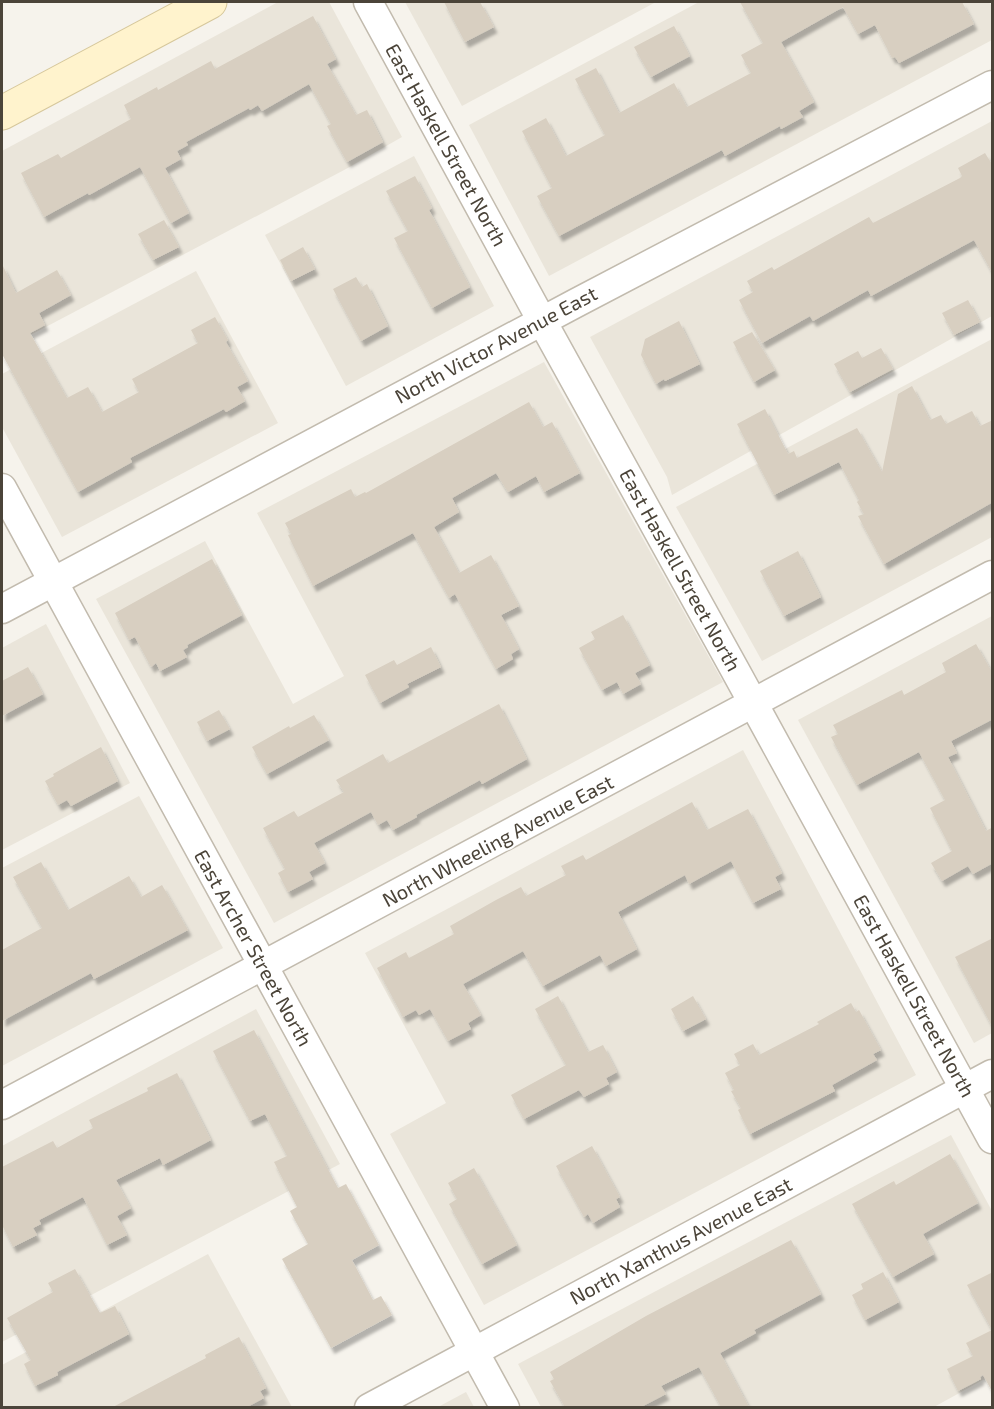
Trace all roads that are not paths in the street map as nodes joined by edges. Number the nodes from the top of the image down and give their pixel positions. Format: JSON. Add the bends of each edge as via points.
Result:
{"nodes":[{"id":1,"x":210,"y":2,"type":"edge"},
{"id":2,"x":368,"y":2,"type":"edge"},
{"id":3,"x":993,"y":85,"type":"edge"},
{"id":4,"x":2,"y":113,"type":"edge"},
{"id":5,"x":542,"y":321,"type":"junction"},
{"id":6,"x":2,"y":488,"type":"edge"},
{"id":7,"x":993,"y":575,"type":"edge"},
{"id":8,"x":52,"y":582,"type":"junction"},
{"id":9,"x":2,"y":609,"type":"edge"},
{"id":10,"x":754,"y":704,"type":"junction"},
{"id":11,"x":264,"y":966,"type":"junction"},
{"id":12,"x":993,"y":1074,"type":"edge"},
{"id":13,"x":965,"y":1089,"type":"junction"},
{"id":14,"x":2,"y":1105,"type":"edge"},
{"id":15,"x":993,"y":1139,"type":"edge"},
{"id":16,"x":474,"y":1351,"type":"junction"},
{"id":17,"x":369,"y":1407,"type":"edge"},
{"id":18,"x":505,"y":1407,"type":"edge"}],
"edges":[{"from":1,"to":4,"type":"main road"},
{"from":2,"to":5,"type":"street","name":"East Haskell Street North"},
{"from":3,"to":5,"type":"street","name":"North Victor Avenue East"},
{"from":5,"to":8,"type":"street","name":"North Victor Avenue East"},
{"from":5,"to":10,"type":"street","name":"East Haskell Street North"},
{"from":6,"to":8,"type":"street","name":"East Archer Street North"},
{"from":7,"to":10,"type":"street","name":"North Wheeling Avenue East"},
{"from":8,"to":9,"type":"street","name":"North Victor Avenue East"},
{"from":8,"to":11,"type":"street","name":"East Archer Street North"},
{"from":10,"to":11,"type":"street","name":"North Wheeling Avenue East"},
{"from":10,"to":13,"type":"street","name":"East Haskell Street North"},
{"from":11,"to":14,"type":"street","name":"North Wheeling Avenue East"},
{"from":11,"to":16,"type":"street","name":"East Archer Street North"},
{"from":12,"to":13,"type":"street","name":"North Xanthus Avenue East"},
{"from":13,"to":15,"type":"street","name":"East Haskell Street North"},
{"from":13,"to":16,"type":"street","name":"North Xanthus Avenue East"},
{"from":16,"to":17,"type":"street","name":"North Xanthus Avenue East"},
{"from":16,"to":18,"type":"street","name":"East Archer Street North"}]}
